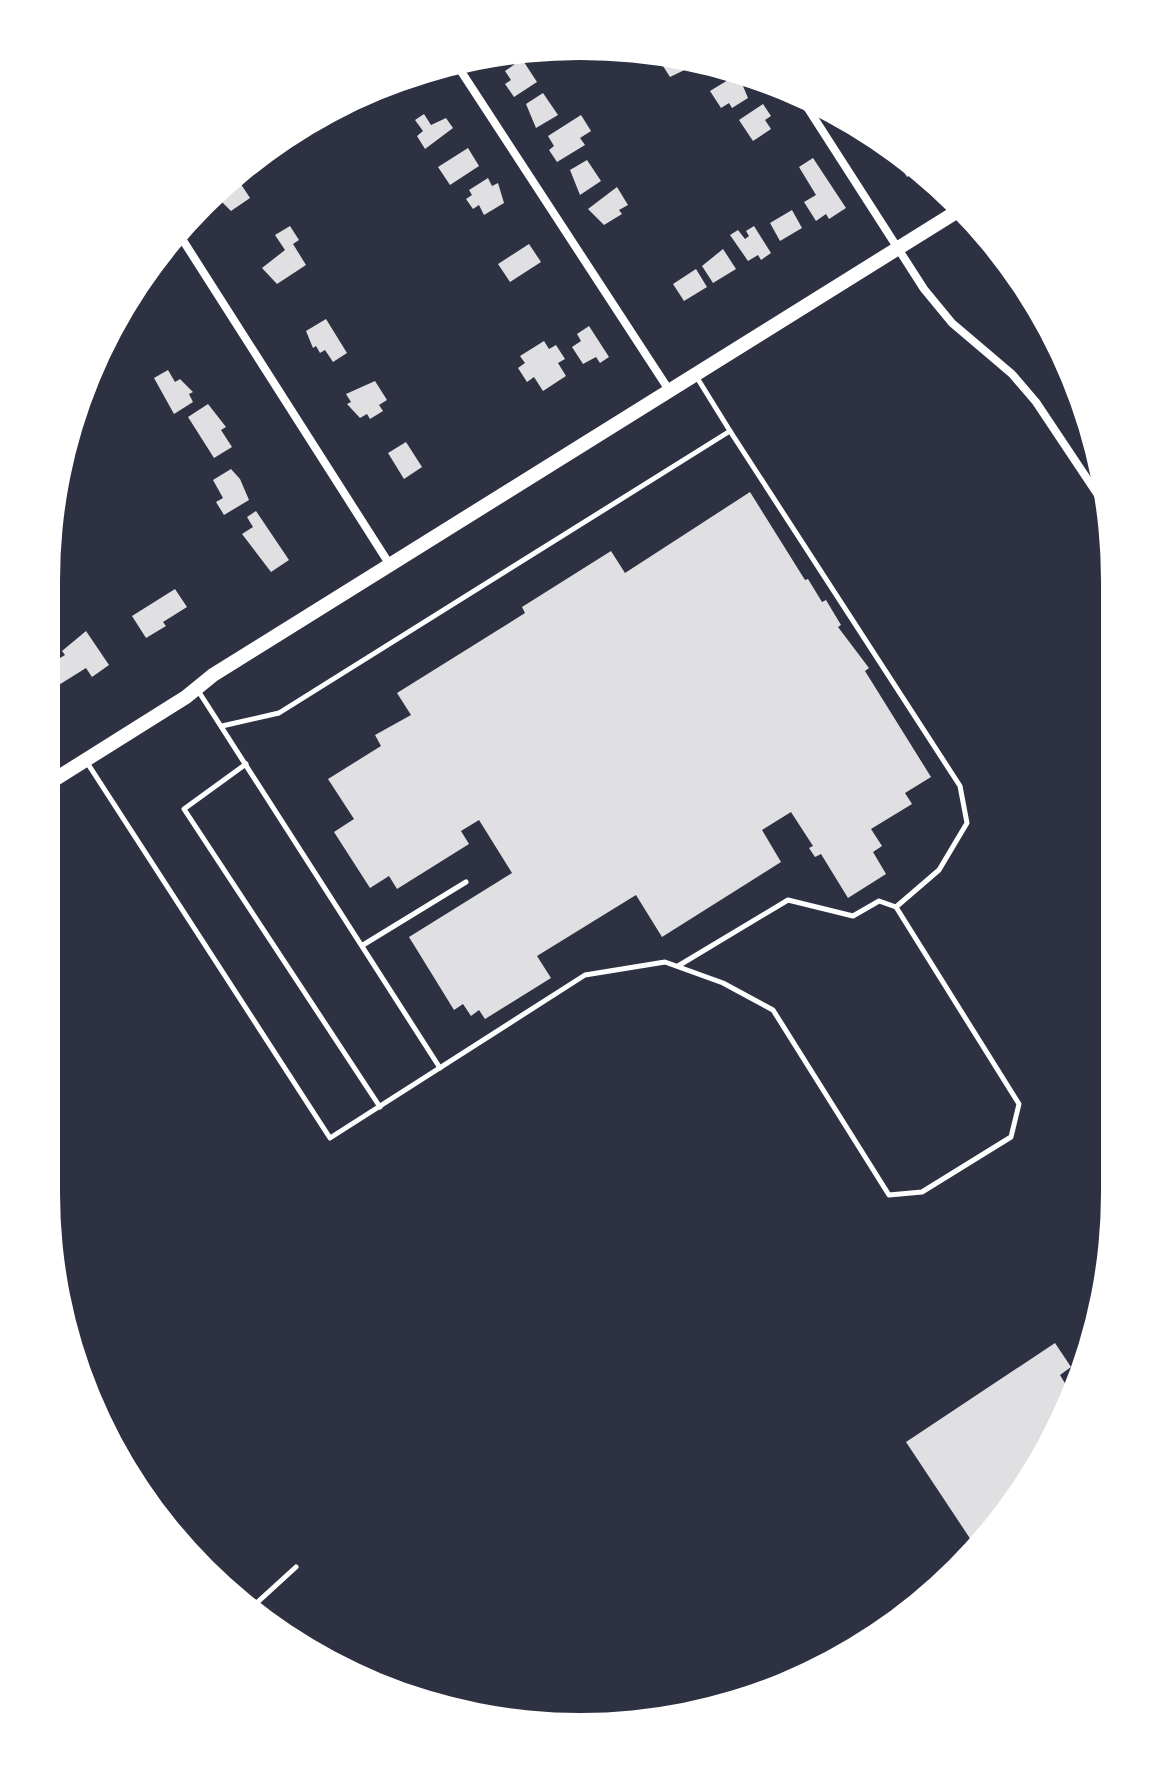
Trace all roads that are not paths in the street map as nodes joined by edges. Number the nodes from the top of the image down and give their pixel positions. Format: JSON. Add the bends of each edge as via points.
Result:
{"nodes":[{"id":1,"x":463,"y":74,"type":"edge"},
{"id":2,"x":812,"y":115,"type":"edge"},
{"id":3,"x":952,"y":215,"type":"edge"},
{"id":4,"x":185,"y":243,"type":"edge"},
{"id":5,"x":899,"y":247,"type":"junction"},
{"id":6,"x":695,"y":374,"type":"junction"},
{"id":7,"x":669,"y":390,"type":"junction"},
{"id":8,"x":730,"y":431,"type":"junction"},
{"id":9,"x":1092,"y":486,"type":"edge"},
{"id":10,"x":390,"y":565,"type":"junction"},
{"id":11,"x":197,"y":688,"type":"junction"},
{"id":12,"x":222,"y":726,"type":"junction"},
{"id":13,"x":85,"y":760,"type":"junction"},
{"id":14,"x":246,"y":764,"type":"junction"},
{"id":15,"x":60,"y":776,"type":"edge"},
{"id":16,"x":466,"y":882,"type":"dead end"},
{"id":17,"x":896,"y":907,"type":"junction"},
{"id":18,"x":363,"y":945,"type":"junction"},
{"id":19,"x":677,"y":967,"type":"junction"},
{"id":20,"x":440,"y":1068,"type":"junction"},
{"id":21,"x":380,"y":1107,"type":"junction"},
{"id":22,"x":296,"y":1567,"type":"dead end"},
{"id":23,"x":259,"y":1601,"type":"edge"}],
"edges":[{"from":1,"to":7,"type":"street"},
{"from":2,"to":5,"type":"street"},
{"from":3,"to":5,"type":"main road"},
{"from":4,"to":10,"type":"street"},
{"from":5,"to":6,"type":"main road"},
{"from":5,"to":9,"type":"street","via":[[938,307],[996,357],[1036,402]]},
{"from":6,"to":7,"type":"main road"},
{"from":6,"to":8,"type":"lane"},
{"from":7,"to":10,"type":"main road"},
{"from":8,"to":12,"type":"lane","via":[[279,713]]},
{"from":8,"to":17,"type":"lane","via":[[960,786],[967,823],[939,870]]},
{"from":10,"to":11,"type":"main road"},
{"from":11,"to":12,"type":"lane"},
{"from":11,"to":13,"type":"main road"},
{"from":12,"to":14,"type":"lane"},
{"from":13,"to":15,"type":"main road"},
{"from":13,"to":21,"type":"lane","via":[[330,1138]]},
{"from":14,"to":18,"type":"lane"},
{"from":14,"to":21,"type":"lane","via":[[184,809]]},
{"from":16,"to":18,"type":"lane"},
{"from":17,"to":19,"type":"lane","via":[[879,901],[853,916],[788,900]]},
{"from":17,"to":19,"type":"lane","via":[[1019,1104],[1011,1137],[922,1192],[889,1195],[773,1010],[723,983]]},
{"from":18,"to":20,"type":"lane"},
{"from":19,"to":20,"type":"lane","via":[[665,962],[585,975]]},
{"from":20,"to":21,"type":"lane"},
{"from":22,"to":23,"type":"lane"}]}
